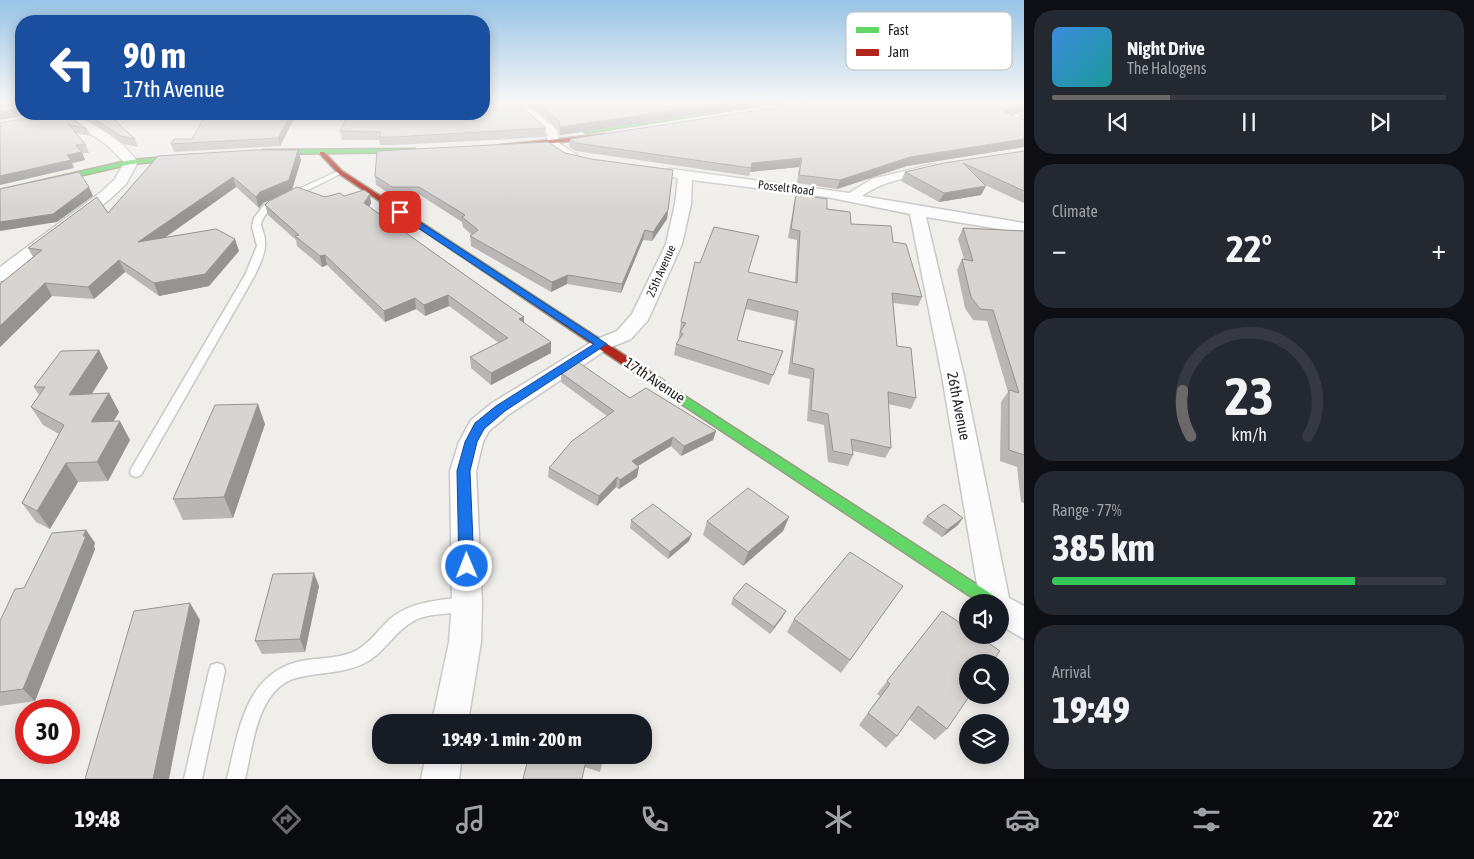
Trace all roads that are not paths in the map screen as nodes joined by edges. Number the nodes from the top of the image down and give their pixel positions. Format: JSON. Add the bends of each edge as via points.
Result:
{"nodes":[{"id":1,"x":103,"y":138,"type":"edge"},
{"id":2,"x":561,"y":138,"type":"edge"},
{"id":3,"x":550,"y":140,"type":"junction"},
{"id":4,"x":489,"y":148,"type":"edge"},
{"id":5,"x":426,"y":150,"type":"edge"},
{"id":6,"x":249,"y":153,"type":"edge"},
{"id":7,"x":322,"y":153,"type":"junction"},
{"id":8,"x":206,"y":156,"type":"edge"},
{"id":9,"x":586,"y":160,"type":"edge"},
{"id":10,"x":131,"y":162,"type":"junction"},
{"id":11,"x":952,"y":165,"type":"edge"},
{"id":12,"x":657,"y":171,"type":"edge"},
{"id":13,"x":340,"y":172,"type":"junction"},
{"id":14,"x":685,"y":175,"type":"junction"},
{"id":15,"x":0,"y":192,"type":"edge"},
{"id":16,"x":852,"y":198,"type":"junction"},
{"id":17,"x":917,"y":211,"type":"junction"},
{"id":18,"x":1024,"y":228,"type":"edge"},
{"id":19,"x":0,"y":276,"type":"edge"},
{"id":20,"x":602,"y":344,"type":"junction"},
{"id":21,"x":136,"y":472,"type":"dead end"},
{"id":22,"x":979,"y":594,"type":"edge"},
{"id":23,"x":994,"y":594,"type":"edge"},
{"id":24,"x":467,"y":603,"type":"junction"},
{"id":25,"x":1009,"y":614,"type":"edge"},
{"id":26,"x":1024,"y":624,"type":"edge"},
{"id":27,"x":217,"y":671,"type":"dead end"},
{"id":28,"x":452,"y":714,"type":"edge"},
{"id":29,"x":442,"y":764,"type":"edge"},
{"id":30,"x":193,"y":779,"type":"edge"},
{"id":31,"x":236,"y":779,"type":"edge"},
{"id":32,"x":440,"y":779,"type":"edge"}],
"edges":[{"from":1,"to":10,"type":"street","via":[[127,153]]},
{"from":2,"to":3,"type":"street"},
{"from":3,"to":4,"type":"street"},
{"from":3,"to":9,"type":"street","via":[[562,152]]},
{"from":5,"to":7,"type":"street"},
{"from":6,"to":7,"type":"street"},
{"from":7,"to":13,"type":"street","name":"17th Avenue"},
{"from":8,"to":10,"type":"street"},
{"from":10,"to":15,"type":"street"},
{"from":10,"to":19,"type":"street","via":[[120,181],[104,196]]},
{"from":11,"to":16,"type":"street","via":[[875,182],[854,193]]},
{"from":12,"to":14,"type":"street","name":"Posselt Road"},
{"from":13,"to":20,"type":"street","name":"17th Avenue"},
{"from":13,"to":21,"type":"lane","via":[[262,212],[256,227],[262,238],[262,247],[250,275]]},
{"from":14,"to":16,"type":"street","name":"Posselt Road"},
{"from":14,"to":20,"type":"street","name":"25th Avenue","via":[[683,204],[674,244],[641,316],[624,335]]},
{"from":16,"to":17,"type":"street","name":"Posselt Road"},
{"from":17,"to":18,"type":"street","name":"Posselt Road"},
{"from":17,"to":23,"type":"street","name":"26th Avenue","via":[[953,376]]},
{"from":20,"to":22,"type":"street","name":"17th Avenue"},
{"from":20,"to":24,"type":"street","name":"25th Avenue","via":[[479,426],[463,471]]},
{"from":24,"to":28,"type":"street","name":"25th Avenue","via":[[465,642]]},
{"from":24,"to":31,"type":"lane","via":[[406,616],[365,654],[350,661],[278,676],[260,696]]},
{"from":25,"to":26,"type":"street"},
{"from":27,"to":30,"type":"lane"},
{"from":29,"to":32,"type":"street"}]}
